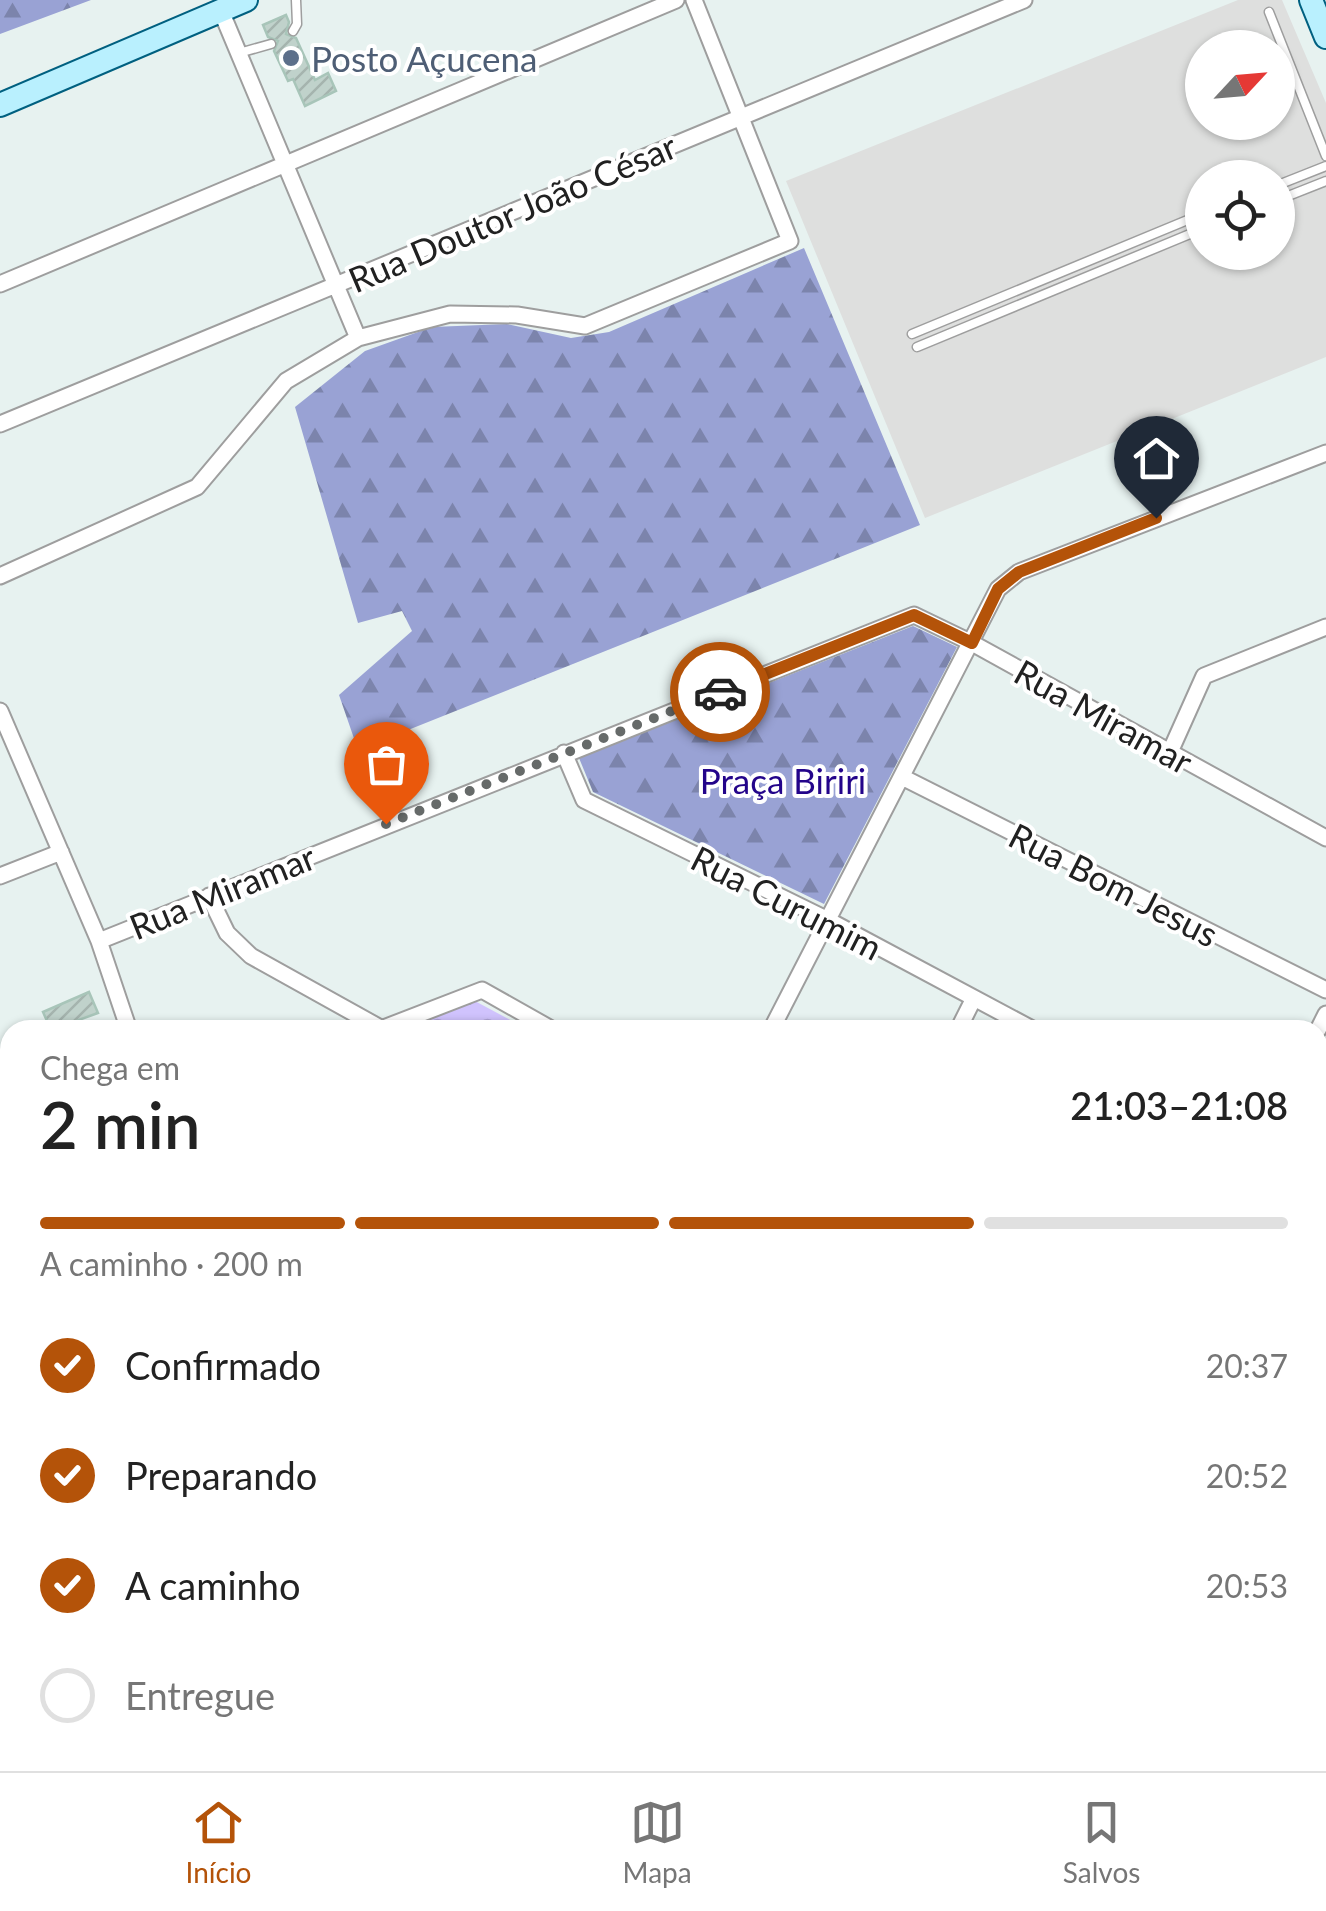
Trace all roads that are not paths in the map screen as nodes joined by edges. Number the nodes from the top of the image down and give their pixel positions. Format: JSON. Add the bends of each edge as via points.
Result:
{"nodes":[{"id":1,"x":246,"y":0,"type":"edge"},
{"id":2,"x":296,"y":0,"type":"edge"},
{"id":3,"x":676,"y":0,"type":"edge"},
{"id":4,"x":694,"y":0,"type":"edge"},
{"id":5,"x":1024,"y":0,"type":"edge"},
{"id":6,"x":1311,"y":0,"type":"edge"},
{"id":7,"x":222,"y":10,"type":"junction"},
{"id":8,"x":1269,"y":12,"type":"dead end"},
{"id":9,"x":293,"y":31,"type":"dead end"},
{"id":10,"x":1326,"y":37,"type":"edge"},
{"id":11,"x":271,"y":44,"type":"dead end"},
{"id":12,"x":239,"y":53,"type":"junction"},
{"id":13,"x":0,"y":104,"type":"edge"},
{"id":14,"x":741,"y":118,"type":"junction"},
{"id":15,"x":1326,"y":156,"type":"edge"},
{"id":16,"x":286,"y":164,"type":"junction"},
{"id":17,"x":1326,"y":166,"type":"edge"},
{"id":18,"x":1295,"y":178,"type":"edge"},
{"id":19,"x":1326,"y":181,"type":"edge"},
{"id":20,"x":1295,"y":193,"type":"edge"},
{"id":21,"x":1185,"y":221,"type":"edge"},
{"id":22,"x":1185,"y":237,"type":"edge"},
{"id":23,"x":0,"y":284,"type":"edge"},
{"id":24,"x":336,"y":285,"type":"junction"},
{"id":25,"x":912,"y":334,"type":"dead end"},
{"id":26,"x":358,"y":338,"type":"junction"},
{"id":27,"x":917,"y":347,"type":"dead end"},
{"id":28,"x":0,"y":424,"type":"edge"},
{"id":29,"x":1326,"y":452,"type":"edge"},
{"id":30,"x":0,"y":576,"type":"edge"},
{"id":31,"x":1326,"y":627,"type":"edge"},
{"id":32,"x":972,"y":643,"type":"junction"},
{"id":33,"x":0,"y":711,"type":"edge"},
{"id":34,"x":1170,"y":752,"type":"junction"},
{"id":35,"x":564,"y":754,"type":"junction"},
{"id":36,"x":902,"y":777,"type":"junction"},
{"id":37,"x":1326,"y":838,"type":"edge"},
{"id":38,"x":61,"y":852,"type":"junction"},
{"id":39,"x":0,"y":876,"type":"edge"},
{"id":40,"x":208,"y":896,"type":"junction"},
{"id":41,"x":828,"y":920,"type":"junction"},
{"id":42,"x":99,"y":941,"type":"junction"},
{"id":43,"x":1326,"y":990,"type":"edge"},
{"id":44,"x":974,"y":998,"type":"junction"},
{"id":45,"x":126,"y":1020,"type":"edge"},
{"id":46,"x":367,"y":1020,"type":"edge"},
{"id":47,"x":406,"y":1020,"type":"edge"},
{"id":48,"x":536,"y":1020,"type":"edge"},
{"id":49,"x":776,"y":1020,"type":"edge"},
{"id":50,"x":963,"y":1020,"type":"edge"},
{"id":51,"x":1015,"y":1020,"type":"edge"}],
"edges":[{"from":1,"to":7,"type":"main road"},
{"from":2,"to":9,"type":"lane"},
{"from":3,"to":16,"type":"street"},
{"from":4,"to":14,"type":"street"},
{"from":5,"to":14,"type":"street","name":"Rua Doutor João César"},
{"from":6,"to":10,"type":"main road"},
{"from":7,"to":12,"type":"street"},
{"from":7,"to":13,"type":"main road"},
{"from":8,"to":15,"type":"lane"},
{"from":11,"to":12,"type":"lane"},
{"from":12,"to":16,"type":"street"},
{"from":14,"to":24,"type":"street","name":"Rua Doutor João César"},
{"from":14,"to":26,"type":"street","via":[[790,241],[585,326],[450,314]]},
{"from":16,"to":23,"type":"street"},
{"from":16,"to":24,"type":"street"},
{"from":17,"to":18,"type":"lane"},
{"from":19,"to":20,"type":"lane"},
{"from":21,"to":25,"type":"lane"},
{"from":22,"to":27,"type":"lane"},
{"from":24,"to":26,"type":"street"},
{"from":24,"to":28,"type":"street","name":"Rua Doutor João César"},
{"from":26,"to":30,"type":"street","via":[[286,381],[197,487]]},
{"from":29,"to":32,"type":"street","via":[[1019,572],[998,589]]},
{"from":31,"to":34,"type":"street","via":[[1204,676]]},
{"from":32,"to":34,"type":"street","name":"Rua Miramar"},
{"from":32,"to":35,"type":"street","name":"Rua Miramar","via":[[914,615]]},
{"from":32,"to":36,"type":"street"},
{"from":33,"to":38,"type":"street"},
{"from":34,"to":37,"type":"street","name":"Rua Miramar"},
{"from":35,"to":40,"type":"street","name":"Rua Miramar"},
{"from":35,"to":41,"type":"street","name":"Rua Curumim","via":[[584,800]]},
{"from":36,"to":41,"type":"street"},
{"from":36,"to":43,"type":"street","name":"Rua Bom Jesus"},
{"from":38,"to":39,"type":"street"},
{"from":38,"to":42,"type":"street"},
{"from":40,"to":42,"type":"street","name":"Rua Miramar"},
{"from":40,"to":46,"type":"street","via":[[227,933],[251,956]]},
{"from":41,"to":44,"type":"street","name":"Rua Curumim"},
{"from":41,"to":49,"type":"street"},
{"from":42,"to":45,"type":"street"},
{"from":44,"to":50,"type":"street"},
{"from":44,"to":51,"type":"street","name":"Rua Curumim"},
{"from":47,"to":48,"type":"street","via":[[482,990]]}]}
